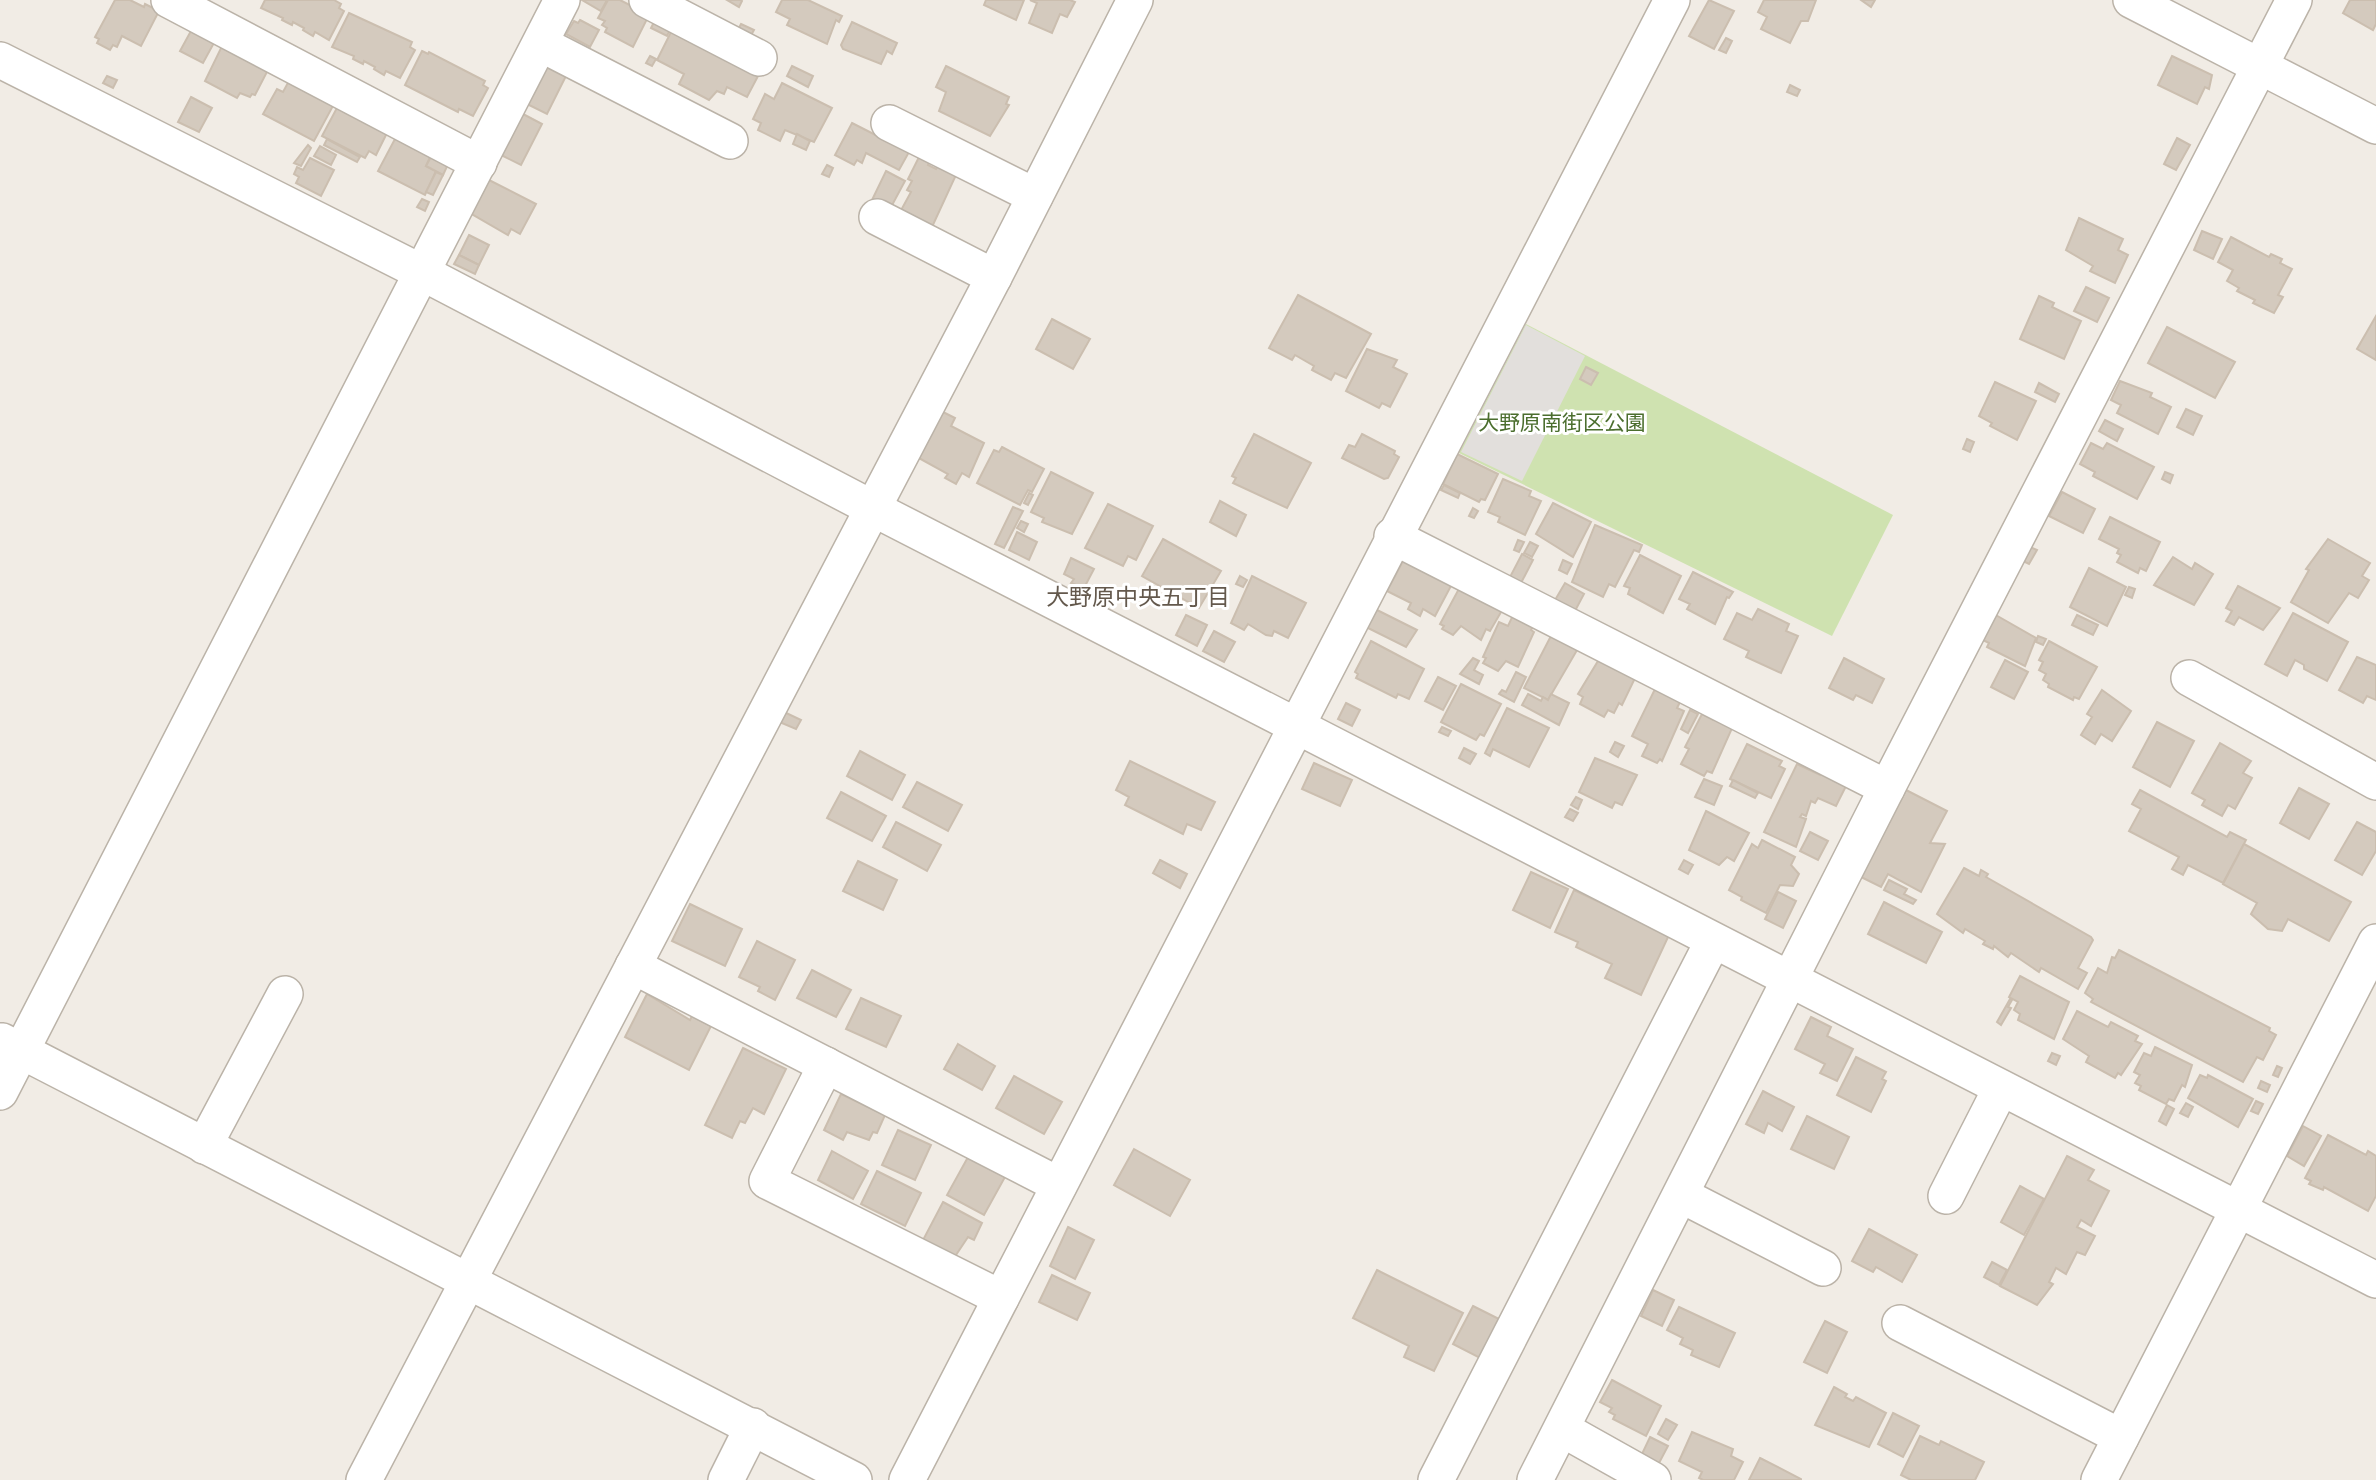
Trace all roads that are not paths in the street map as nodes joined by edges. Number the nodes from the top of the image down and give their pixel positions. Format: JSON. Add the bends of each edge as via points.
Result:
{"nodes":[{"id":1,"x":169,"y":0,"type":"edge"},
{"id":2,"x":647,"y":0,"type":"edge"},
{"id":3,"x":1135,"y":0,"type":"edge"},
{"id":4,"x":1672,"y":0,"type":"edge"},
{"id":5,"x":2131,"y":0,"type":"edge"},
{"id":6,"x":2294,"y":0,"type":"edge"},
{"id":7,"x":552,"y":4,"type":"edge"},
{"id":8,"x":541,"y":44,"type":"junction"},
{"id":9,"x":759,"y":58,"type":"dead end"},
{"id":10,"x":0,"y":60,"type":"edge"},
{"id":11,"x":2259,"y":66,"type":"junction"},
{"id":12,"x":889,"y":123,"type":"dead end"},
{"id":13,"x":2376,"y":126,"type":"edge"},
{"id":14,"x":730,"y":141,"type":"dead end"},
{"id":15,"x":479,"y":163,"type":"junction"},
{"id":16,"x":1035,"y":196,"type":"junction"},
{"id":17,"x":877,"y":217,"type":"dead end"},
{"id":18,"x":423,"y":274,"type":"junction"},
{"id":19,"x":994,"y":277,"type":"junction"},
{"id":20,"x":872,"y":508,"type":"junction"},
{"id":21,"x":1392,"y":536,"type":"junction"},
{"id":22,"x":2189,"y":678,"type":"dead end"},
{"id":23,"x":1299,"y":725,"type":"junction"},
{"id":24,"x":2376,"y":782,"type":"edge"},
{"id":25,"x":1887,"y":788,"type":"junction"},
{"id":26,"x":1713,"y":941,"type":"junction"},
{"id":27,"x":2376,"y":942,"type":"edge"},
{"id":28,"x":633,"y":966,"type":"junction"},
{"id":29,"x":1791,"y":981,"type":"junction"},
{"id":30,"x":285,"y":994,"type":"dead end"},
{"id":31,"x":11,"y":1046,"type":"edge"},
{"id":32,"x":826,"y":1065,"type":"junction"},
{"id":33,"x":2001,"y":1088,"type":"junction"},
{"id":34,"x":0,"y":1092,"type":"edge"},
{"id":35,"x":204,"y":1146,"type":"junction"},
{"id":36,"x":1059,"y":1185,"type":"junction"},
{"id":37,"x":1681,"y":1195,"type":"junction"},
{"id":38,"x":1946,"y":1196,"type":"dead end"},
{"id":39,"x":2239,"y":1210,"type":"junction"},
{"id":40,"x":1823,"y":1268,"type":"dead end"},
{"id":41,"x":2376,"y":1280,"type":"edge"},
{"id":42,"x":468,"y":1281,"type":"junction"},
{"id":43,"x":1001,"y":1298,"type":"junction"},
{"id":44,"x":1900,"y":1323,"type":"dead end"},
{"id":45,"x":753,"y":1426,"type":"junction"},
{"id":46,"x":1562,"y":1429,"type":"junction"},
{"id":47,"x":2122,"y":1437,"type":"junction"},
{"id":48,"x":364,"y":1480,"type":"edge"},
{"id":49,"x":726,"y":1480,"type":"edge"},
{"id":50,"x":854,"y":1480,"type":"edge"},
{"id":51,"x":907,"y":1480,"type":"edge"},
{"id":52,"x":1436,"y":1480,"type":"edge"},
{"id":53,"x":1535,"y":1480,"type":"edge"},
{"id":54,"x":1653,"y":1480,"type":"edge"},
{"id":55,"x":2099,"y":1480,"type":"edge"}],
"edges":[{"from":1,"to":15,"type":"street"},
{"from":2,"to":9,"type":"street"},
{"from":3,"to":16,"type":"street"},
{"from":4,"to":21,"type":"street"},
{"from":5,"to":11,"type":"street"},
{"from":6,"to":11,"type":"street"},
{"from":7,"to":8,"type":"street"},
{"from":8,"to":14,"type":"street"},
{"from":8,"to":15,"type":"street"},
{"from":10,"to":18,"type":"street"},
{"from":11,"to":13,"type":"street"},
{"from":11,"to":25,"type":"street"},
{"from":12,"to":16,"type":"street"},
{"from":15,"to":18,"type":"street"},
{"from":16,"to":19,"type":"street"},
{"from":17,"to":19,"type":"street"},
{"from":18,"to":20,"type":"street"},
{"from":18,"to":31,"type":"street"},
{"from":19,"to":20,"type":"street"},
{"from":20,"to":23,"type":"street"},
{"from":20,"to":28,"type":"street"},
{"from":21,"to":23,"type":"street"},
{"from":21,"to":25,"type":"street"},
{"from":22,"to":24,"type":"street"},
{"from":23,"to":26,"type":"street"},
{"from":23,"to":36,"type":"street"},
{"from":25,"to":29,"type":"street"},
{"from":26,"to":29,"type":"street"},
{"from":26,"to":52,"type":"street"},
{"from":27,"to":39,"type":"street"},
{"from":28,"to":32,"type":"street"},
{"from":28,"to":42,"type":"street"},
{"from":29,"to":33,"type":"street"},
{"from":29,"to":37,"type":"street"},
{"from":30,"to":35,"type":"street"},
{"from":31,"to":34,"type":"street"},
{"from":31,"to":35,"type":"street"},
{"from":32,"to":36,"type":"street"},
{"from":32,"to":43,"type":"street","via":[[766,1181]]},
{"from":33,"to":38,"type":"street"},
{"from":33,"to":39,"type":"street"},
{"from":35,"to":42,"type":"street"},
{"from":36,"to":43,"type":"street"},
{"from":37,"to":40,"type":"street"},
{"from":37,"to":46,"type":"street"},
{"from":39,"to":41,"type":"street"},
{"from":39,"to":47,"type":"street"},
{"from":42,"to":45,"type":"street"},
{"from":42,"to":48,"type":"street"},
{"from":43,"to":51,"type":"street"},
{"from":44,"to":47,"type":"street"},
{"from":45,"to":49,"type":"street"},
{"from":45,"to":50,"type":"street"},
{"from":46,"to":53,"type":"street"},
{"from":46,"to":54,"type":"street"},
{"from":47,"to":55,"type":"street"}]}
